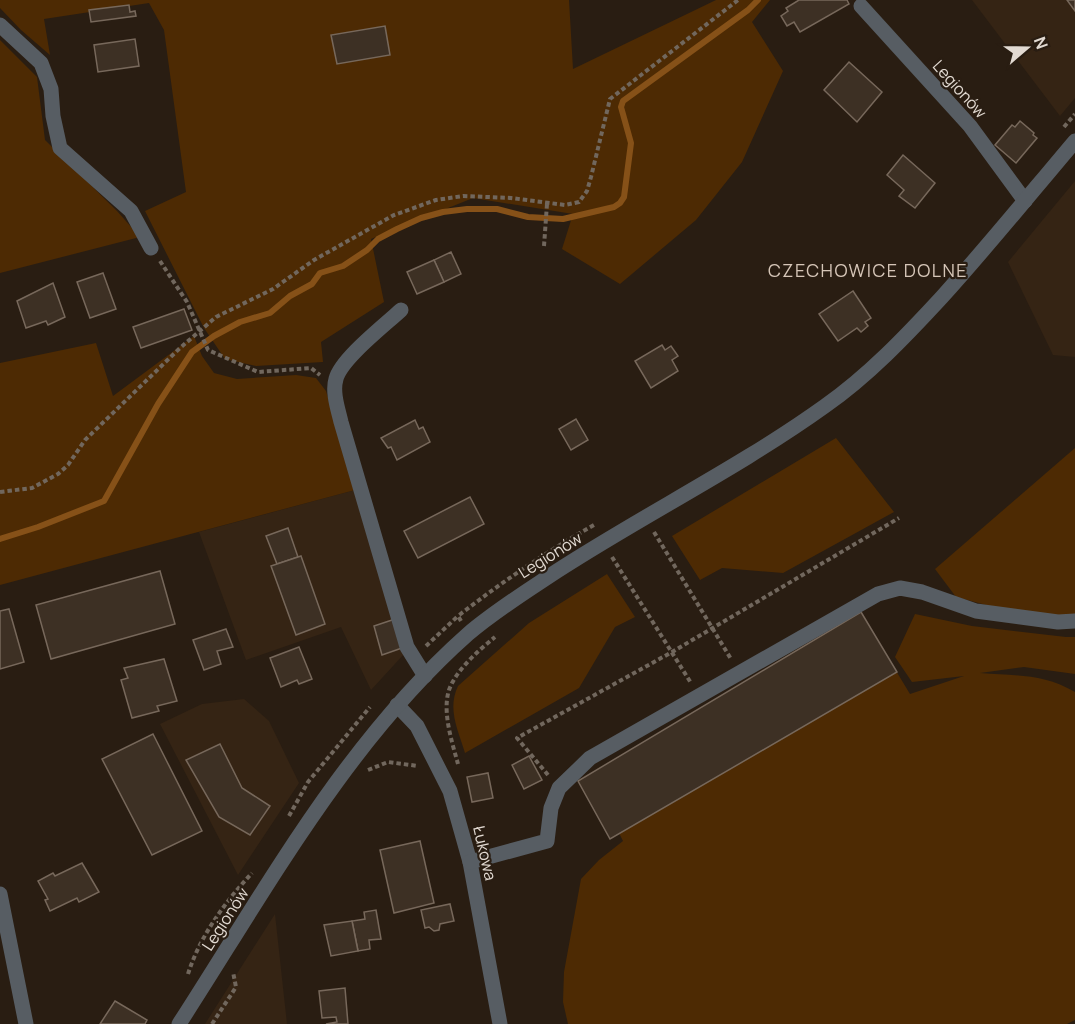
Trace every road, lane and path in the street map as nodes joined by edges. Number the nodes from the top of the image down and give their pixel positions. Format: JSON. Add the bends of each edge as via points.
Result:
{"nodes":[{"id":1,"x":738,"y":0,"type":"edge"},
{"id":2,"x":861,"y":6,"type":"dead end"},
{"id":3,"x":0,"y":25,"type":"edge"},
{"id":4,"x":1075,"y":114,"type":"edge"},
{"id":5,"x":1060,"y":131,"type":"dead end"},
{"id":6,"x":1075,"y":141,"type":"edge"},
{"id":7,"x":1025,"y":201,"type":"junction"},
{"id":8,"x":547,"y":206,"type":"junction"},
{"id":9,"x":544,"y":246,"type":"dead end"},
{"id":10,"x":151,"y":248,"type":"joint"},
{"id":11,"x":401,"y":310,"type":"dead end"},
{"id":12,"x":201,"y":332,"type":"junction"},
{"id":13,"x":336,"y":389,"type":"junction"},
{"id":14,"x":0,"y":492,"type":"edge"},
{"id":15,"x":899,"y":518,"type":"dead end"},
{"id":16,"x":596,"y":524,"type":"dead end"},
{"id":17,"x":652,"y":529,"type":"dead end"},
{"id":18,"x":602,"y":558,"type":"dead end"},
{"id":19,"x":1075,"y":621,"type":"edge"},
{"id":20,"x":712,"y":628,"type":"junction"},
{"id":21,"x":504,"y":631,"type":"dead end"},
{"id":22,"x":469,"y":633,"type":"junction"},
{"id":23,"x":479,"y":652,"type":"junction"},
{"id":24,"x":672,"y":652,"type":"junction"},
{"id":25,"x":739,"y":673,"type":"junction"},
{"id":26,"x":425,"y":676,"type":"junction"},
{"id":27,"x":699,"y":696,"type":"junction"},
{"id":28,"x":397,"y":705,"type":"junction"},
{"id":29,"x":454,"y":749,"type":"junction"},
{"id":30,"x":435,"y":758,"type":"junction"},
{"id":31,"x":459,"y":770,"type":"dead end"},
{"id":32,"x":360,"y":778,"type":"dead end"},
{"id":33,"x":559,"y":788,"type":"junction"},
{"id":34,"x":470,"y":862,"type":"junction"},
{"id":35,"x":0,"y":894,"type":"edge"},
{"id":36,"x":232,"y":966,"type":"dead end"},
{"id":37,"x":26,"y":1024,"type":"edge"},
{"id":38,"x":179,"y":1024,"type":"edge"},
{"id":39,"x":212,"y":1024,"type":"edge"},
{"id":40,"x":500,"y":1024,"type":"edge"}],
"edges":[{"from":1,"to":8,"type":"path","via":[[614,95],[607,106],[583,198],[573,205]]},
{"from":2,"to":7,"type":"street","name":"Legionów","via":[[970,126]]},
{"from":3,"to":10,"type":"street","via":[[41,63],[51,89],[52,116],[60,148],[131,211]]},
{"from":4,"to":5,"type":"path"},
{"from":6,"to":7,"type":"street","name":"Legionów"},
{"from":7,"to":22,"type":"street","name":"Legionów","via":[[918,323],[827,405],[579,557]]},
{"from":8,"to":9,"type":"path"},
{"from":8,"to":12,"type":"path","via":[[463,196],[413,207],[314,260],[273,289],[216,317]]},
{"from":10,"to":12,"type":"path","via":[[187,302]]},
{"from":11,"to":13,"type":"street","via":[[345,363]]},
{"from":12,"to":13,"type":"path","via":[[208,350],[258,372],[311,368]]},
{"from":12,"to":14,"type":"path","via":[[85,440],[58,474],[32,488]]},
{"from":13,"to":26,"type":"street","via":[[341,422],[407,647]]},
{"from":15,"to":20,"type":"path"},
{"from":16,"to":22,"type":"path","via":[[548,552],[458,616]]},
{"from":17,"to":20,"type":"path"},
{"from":18,"to":24,"type":"path","via":[[610,554]]},
{"from":19,"to":25,"type":"street","via":[[976,611],[922,591],[900,588],[878,594]]},
{"from":20,"to":24,"type":"path"},
{"from":20,"to":25,"type":"path"},
{"from":21,"to":23,"type":"path"},
{"from":22,"to":23,"type":"path"},
{"from":22,"to":26,"type":"street","name":"Legionów"},
{"from":23,"to":29,"type":"path","via":[[449,691],[447,715]]},
{"from":24,"to":27,"type":"path"},
{"from":24,"to":33,"type":"path","via":[[517,738]]},
{"from":25,"to":27,"type":"street"},
{"from":26,"to":28,"type":"street","name":"Legionów"},
{"from":27,"to":33,"type":"street","via":[[590,758]]},
{"from":28,"to":30,"type":"street","name":"Łukowa","via":[[417,726]]},
{"from":28,"to":38,"type":"street","name":"Legionów","via":[[325,797]]},
{"from":29,"to":30,"type":"path"},
{"from":29,"to":31,"type":"path"},
{"from":30,"to":32,"type":"path","via":[[419,766],[388,762]]},
{"from":30,"to":34,"type":"street","name":"Łukowa","via":[[450,791]]},
{"from":33,"to":34,"type":"street","via":[[551,808],[547,840]]},
{"from":34,"to":40,"type":"street","name":"Łukowa"},
{"from":35,"to":37,"type":"street"},
{"from":36,"to":39,"type":"path","via":[[236,987]]}]}
